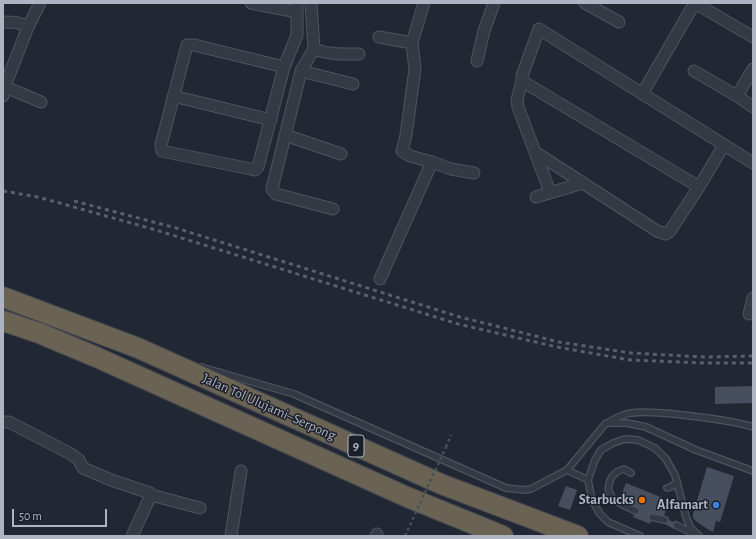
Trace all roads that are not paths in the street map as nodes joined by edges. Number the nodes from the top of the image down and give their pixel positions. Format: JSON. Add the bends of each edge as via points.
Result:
{"nodes":[{"id":1,"x":40,"y":3,"type":"edge"},
{"id":2,"x":251,"y":3,"type":"edge"},
{"id":3,"x":311,"y":3,"type":"edge"},
{"id":4,"x":424,"y":3,"type":"edge"},
{"id":5,"x":494,"y":3,"type":"edge"},
{"id":6,"x":585,"y":3,"type":"edge"},
{"id":7,"x":297,"y":7,"type":"edge"},
{"id":8,"x":5,"y":22,"type":"dead end"},
{"id":9,"x":619,"y":22,"type":"dead end"},
{"id":10,"x":28,"y":27,"type":"junction"},
{"id":11,"x":379,"y":36,"type":"dead end"},
{"id":12,"x":753,"y":37,"type":"edge"},
{"id":13,"x":412,"y":43,"type":"junction"},
{"id":14,"x":314,"y":49,"type":"junction"},
{"id":15,"x":359,"y":54,"type":"dead end"},
{"id":16,"x":477,"y":61,"type":"dead end"},
{"id":17,"x":284,"y":67,"type":"junction"},
{"id":18,"x":753,"y":69,"type":"edge"},
{"id":19,"x":301,"y":71,"type":"junction"},
{"id":20,"x":694,"y":72,"type":"dead end"},
{"id":21,"x":522,"y":81,"type":"junction"},
{"id":22,"x":353,"y":84,"type":"dead end"},
{"id":23,"x":4,"y":89,"type":"edge"},
{"id":24,"x":642,"y":94,"type":"junction"},
{"id":25,"x":173,"y":96,"type":"junction"},
{"id":26,"x":737,"y":96,"type":"junction"},
{"id":27,"x":40,"y":102,"type":"dead end"},
{"id":28,"x":753,"y":107,"type":"edge"},
{"id":29,"x":271,"y":120,"type":"junction"},
{"id":30,"x":285,"y":135,"type":"junction"},
{"id":31,"x":724,"y":145,"type":"junction"},
{"id":32,"x":535,"y":152,"type":"junction"},
{"id":33,"x":341,"y":154,"type":"dead end"},
{"id":34,"x":432,"y":162,"type":"junction"},
{"id":35,"x":753,"y":163,"type":"edge"},
{"id":36,"x":474,"y":173,"type":"dead end"},
{"id":37,"x":583,"y":183,"type":"junction"},
{"id":38,"x":699,"y":187,"type":"junction"},
{"id":39,"x":550,"y":192,"type":"junction"},
{"id":40,"x":536,"y":197,"type":"dead end"},
{"id":41,"x":333,"y":209,"type":"dead end"},
{"id":42,"x":380,"y":280,"type":"dead end"},
{"id":43,"x":3,"y":297,"type":"edge"},
{"id":44,"x":753,"y":298,"type":"edge"},
{"id":45,"x":749,"y":314,"type":"dead end"},
{"id":46,"x":3,"y":321,"type":"edge"},
{"id":47,"x":138,"y":348,"type":"junction"},
{"id":48,"x":181,"y":361,"type":"dead end"},
{"id":49,"x":196,"y":365,"type":"dead end"},
{"id":50,"x":3,"y":422,"type":"edge"},
{"id":51,"x":606,"y":423,"type":"junction"},
{"id":52,"x":753,"y":428,"type":"edge"},
{"id":53,"x":567,"y":470,"type":"junction"},
{"id":54,"x":241,"y":471,"type":"dead end"},
{"id":55,"x":753,"y":471,"type":"edge"},
{"id":56,"x":630,"y":473,"type":"dead end"},
{"id":57,"x":588,"y":480,"type":"junction"},
{"id":58,"x":677,"y":481,"type":"junction"},
{"id":59,"x":667,"y":488,"type":"dead end"},
{"id":60,"x":151,"y":494,"type":"junction"},
{"id":61,"x":200,"y":508,"type":"dead end"},
{"id":62,"x":636,"y":511,"type":"dead end"},
{"id":63,"x":652,"y":517,"type":"dead end"},
{"id":64,"x":665,"y":520,"type":"dead end"},
{"id":65,"x":676,"y":525,"type":"dead end"},
{"id":66,"x":132,"y":536,"type":"edge"},
{"id":67,"x":231,"y":536,"type":"edge"},
{"id":68,"x":503,"y":536,"type":"edge"},
{"id":69,"x":578,"y":536,"type":"edge"},
{"id":70,"x":640,"y":536,"type":"edge"},
{"id":71,"x":699,"y":536,"type":"edge"}],
"edges":[{"from":1,"to":10,"type":"street"},
{"from":2,"to":7,"type":"street"},
{"from":3,"to":14,"type":"street"},
{"from":4,"to":13,"type":"street"},
{"from":5,"to":16,"type":"street"},
{"from":6,"to":9,"type":"street"},
{"from":7,"to":17,"type":"street","via":[[296,35]]},
{"from":8,"to":10,"type":"street"},
{"from":10,"to":23,"type":"street"},
{"from":11,"to":13,"type":"street"},
{"from":12,"to":24,"type":"street","via":[[700,6],[693,6]]},
{"from":13,"to":34,"type":"street","via":[[415,69],[402,151]]},
{"from":14,"to":15,"type":"street","via":[[323,53]]},
{"from":14,"to":19,"type":"street"},
{"from":17,"to":25,"type":"street","via":[[187,45]]},
{"from":17,"to":29,"type":"street"},
{"from":18,"to":26,"type":"street"},
{"from":19,"to":22,"type":"street"},
{"from":19,"to":30,"type":"street"},
{"from":20,"to":26,"type":"street"},
{"from":21,"to":24,"type":"street","via":[[540,29]]},
{"from":21,"to":32,"type":"street","via":[[516,100]]},
{"from":21,"to":38,"type":"street"},
{"from":23,"to":27,"type":"street"},
{"from":24,"to":31,"type":"street"},
{"from":25,"to":29,"type":"street"},
{"from":25,"to":29,"type":"street","via":[[161,145],[162,151],[166,152],[255,170],[260,165]]},
{"from":26,"to":28,"type":"street"},
{"from":30,"to":33,"type":"street"},
{"from":30,"to":41,"type":"street","via":[[273,192]]},
{"from":31,"to":35,"type":"street"},
{"from":31,"to":38,"type":"street"},
{"from":32,"to":37,"type":"street"},
{"from":32,"to":39,"type":"street"},
{"from":34,"to":36,"type":"street"},
{"from":34,"to":42,"type":"street"},
{"from":37,"to":38,"type":"street","via":[[661,234],[666,234],[670,230]]},
{"from":37,"to":39,"type":"street"},
{"from":39,"to":40,"type":"street"},
{"from":43,"to":47,"type":"highway","name":"Jalan Tol Ulujami–Serpong","number":"9"},
{"from":44,"to":45,"type":"street"},
{"from":46,"to":68,"type":"highway","name":"Jalan Tol Ulujami–Serpong","number":"9","via":[[40,333],[96,357],[407,497]]},
{"from":47,"to":48,"type":"lane"},
{"from":47,"to":69,"type":"highway","name":"Jalan Tol Ulujami–Serpong","number":"9","via":[[441,484]]},
{"from":49,"to":53,"type":"lane","via":[[294,394],[506,488],[531,489]]},
{"from":50,"to":60,"type":"street","via":[[8,422],[71,454],[83,468]]},
{"from":51,"to":52,"type":"lane","via":[[630,413],[658,412],[718,419]]},
{"from":51,"to":53,"type":"lane"},
{"from":51,"to":55,"type":"lane","via":[[646,426],[696,450]]},
{"from":53,"to":57,"type":"lane"},
{"from":54,"to":67,"type":"street"},
{"from":56,"to":62,"type":"lane","via":[[624,469],[616,471],[608,489],[610,496],[617,502]]},
{"from":57,"to":58,"type":"lane","via":[[601,450],[625,439],[638,440],[655,448],[666,459]]},
{"from":57,"to":70,"type":"lane","via":[[592,500],[600,514],[608,522]]},
{"from":58,"to":59,"type":"lane"},
{"from":58,"to":71,"type":"lane","via":[[690,527]]},
{"from":60,"to":61,"type":"street"},
{"from":60,"to":66,"type":"street"},
{"from":63,"to":64,"type":"lane"},
{"from":65,"to":71,"type":"lane"}]}
